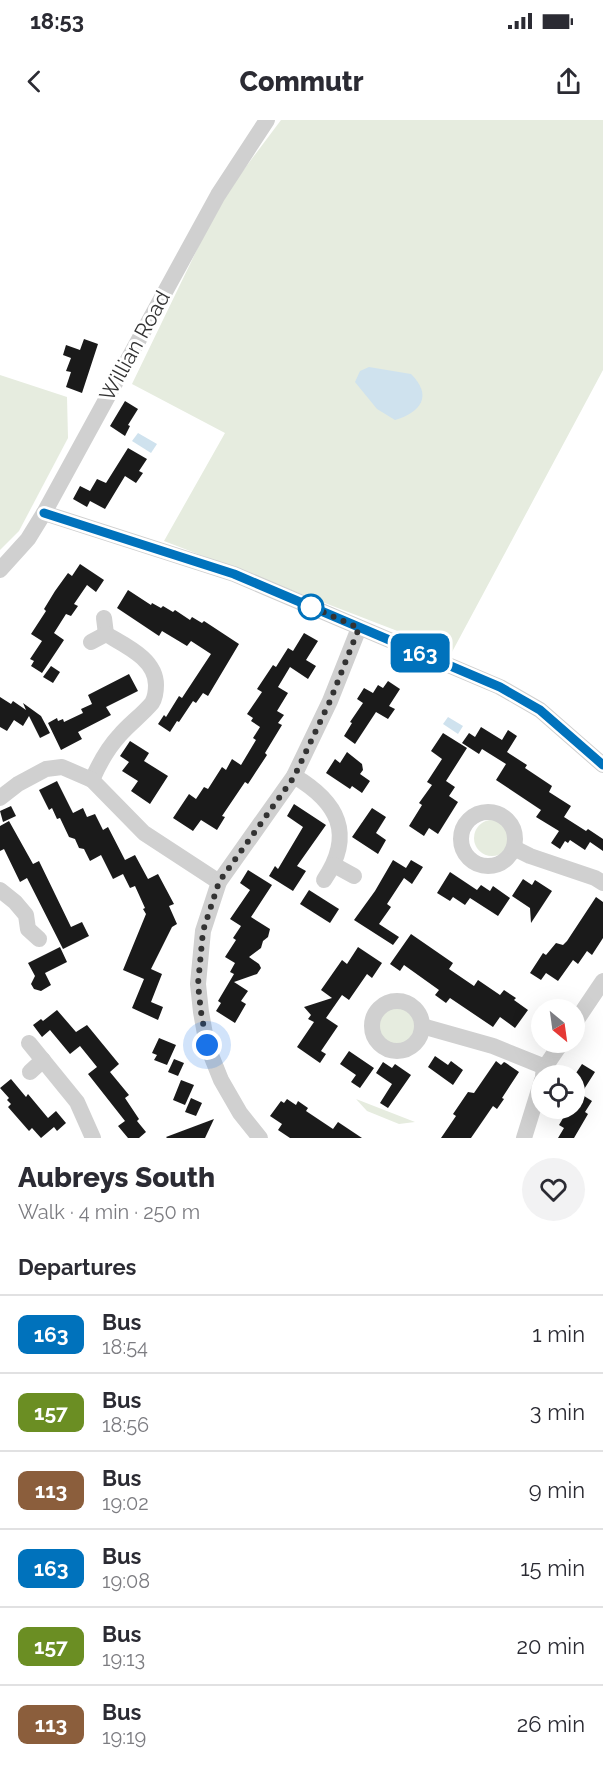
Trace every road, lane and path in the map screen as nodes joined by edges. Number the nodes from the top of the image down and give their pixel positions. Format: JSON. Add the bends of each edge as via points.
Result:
{"nodes":[{"id":1,"x":267,"y":120,"type":"edge"},
{"id":2,"x":44,"y":513,"type":"junction"},
{"id":3,"x":0,"y":570,"type":"edge"},
{"id":4,"x":359,"y":628,"type":"junction"},
{"id":5,"x":91,"y":642,"type":"dead end"},
{"id":6,"x":603,"y":765,"type":"edge"},
{"id":7,"x":294,"y":777,"type":"junction"},
{"id":8,"x":92,"y":780,"type":"junction"},
{"id":9,"x":0,"y":798,"type":"edge"},
{"id":10,"x":514,"y":848,"type":"dead end"},
{"id":11,"x":334,"y":865,"type":"junction"},
{"id":12,"x":354,"y":876,"type":"dead end"},
{"id":13,"x":324,"y":880,"type":"dead end"},
{"id":14,"x":219,"y":882,"type":"junction"},
{"id":15,"x":603,"y":883,"type":"edge"},
{"id":16,"x":0,"y":890,"type":"edge"},
{"id":17,"x":27,"y":934,"type":"dead end"},
{"id":18,"x":600,"y":993,"type":"edge"},
{"id":19,"x":585,"y":1011,"type":"edge"},
{"id":20,"x":422,"y":1026,"type":"dead end"},
{"id":21,"x":29,"y":1043,"type":"dead end"},
{"id":22,"x":43,"y":1060,"type":"junction"},
{"id":23,"x":531,"y":1067,"type":"edge"},
{"id":24,"x":30,"y":1072,"type":"dead end"},
{"id":25,"x":531,"y":1114,"type":"edge"},
{"id":26,"x":93,"y":1138,"type":"edge"},
{"id":27,"x":260,"y":1138,"type":"edge"},
{"id":28,"x":524,"y":1138,"type":"edge"}],
"edges":[{"from":1,"to":2,"type":"street","name":"Willian Road","via":[[218,195]]},
{"from":2,"to":3,"type":"street","name":"Willian Road","via":[[28,539]]},
{"from":2,"to":4,"type":"street","via":[[234,574]]},
{"from":4,"to":6,"type":"street","via":[[521,698]]},
{"from":4,"to":7,"type":"street"},
{"from":5,"to":8,"type":"street","via":[[105,626],[148,663],[155,674],[156,687],[154,700],[118,736]]},
{"from":7,"to":11,"type":"street","via":[[322,796],[335,816],[339,839]]},
{"from":7,"to":14,"type":"street"},
{"from":8,"to":9,"type":"street","via":[[62,767],[46,769]]},
{"from":8,"to":14,"type":"street","via":[[144,833]]},
{"from":10,"to":15,"type":"street"},
{"from":11,"to":12,"type":"street"},
{"from":11,"to":13,"type":"street"},
{"from":14,"to":27,"type":"street","via":[[203,931],[198,984],[201,1012],[207,1045],[221,1080]]},
{"from":16,"to":17,"type":"street","via":[[26,915]]},
{"from":18,"to":19,"type":"street"},
{"from":20,"to":23,"type":"street","via":[[492,1046]]},
{"from":21,"to":22,"type":"street"},
{"from":22,"to":24,"type":"street"},
{"from":22,"to":26,"type":"street","via":[[77,1102]]},
{"from":25,"to":28,"type":"street"}]}
